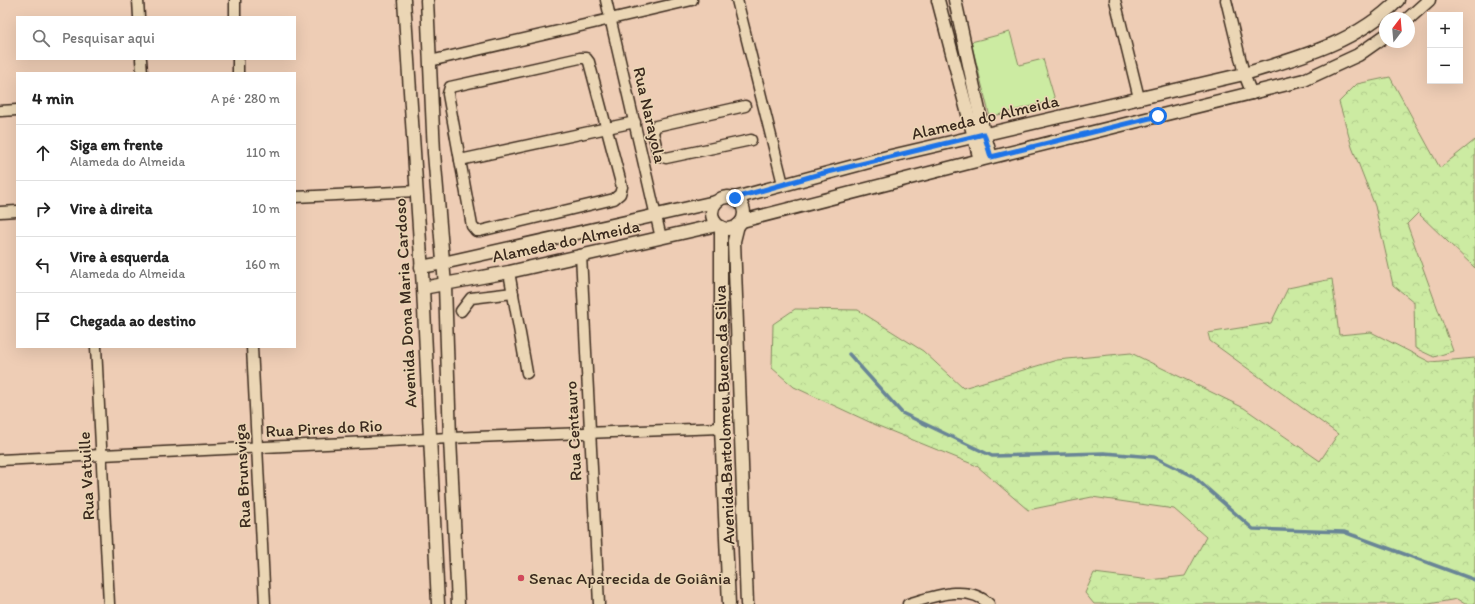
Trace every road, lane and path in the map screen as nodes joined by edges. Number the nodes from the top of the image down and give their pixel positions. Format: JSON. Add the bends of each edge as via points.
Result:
{"nodes":[{"id":1,"x":138,"y":0,"type":"edge"},
{"id":2,"x":234,"y":0,"type":"edge"},
{"id":3,"x":404,"y":0,"type":"edge"},
{"id":4,"x":427,"y":0,"type":"edge"},
{"id":5,"x":606,"y":0,"type":"edge"},
{"id":6,"x":692,"y":0,"type":"edge"},
{"id":7,"x":737,"y":0,"type":"edge"},
{"id":8,"x":938,"y":0,"type":"edge"},
{"id":9,"x":955,"y":0,"type":"edge"},
{"id":10,"x":1115,"y":0,"type":"edge"},
{"id":11,"x":1226,"y":0,"type":"edge"},
{"id":12,"x":1398,"y":0,"type":"edge"},
{"id":13,"x":1429,"y":0,"type":"edge"},
{"id":14,"x":1415,"y":13,"type":"edge"},
{"id":15,"x":139,"y":16,"type":"edge"},
{"id":16,"x":235,"y":16,"type":"edge"},
{"id":17,"x":610,"y":19,"type":"junction"},
{"id":18,"x":1379,"y":40,"type":"edge"},
{"id":19,"x":141,"y":60,"type":"edge"},
{"id":20,"x":238,"y":60,"type":"edge"},
{"id":21,"x":430,"y":61,"type":"junction"},
{"id":22,"x":142,"y":72,"type":"edge"},
{"id":23,"x":238,"y":72,"type":"edge"},
{"id":24,"x":1244,"y":74,"type":"junction"},
{"id":25,"x":1252,"y":94,"type":"junction"},
{"id":26,"x":1139,"y":98,"type":"junction"},
{"id":27,"x":745,"y":106,"type":"dead end"},
{"id":28,"x":16,"y":110,"type":"edge"},
{"id":29,"x":0,"y":111,"type":"edge"},
{"id":30,"x":635,"y":122,"type":"junction"},
{"id":31,"x":606,"y":129,"type":"junction"},
{"id":32,"x":979,"y":136,"type":"junction"},
{"id":33,"x":751,"y":140,"type":"dead end"},
{"id":34,"x":655,"y":142,"type":"junction"},
{"id":35,"x":641,"y":147,"type":"junction"},
{"id":36,"x":985,"y":158,"type":"junction"},
{"id":37,"x":460,"y":160,"type":"junction"},
{"id":38,"x":783,"y":184,"type":"junction"},
{"id":39,"x":417,"y":191,"type":"junction"},
{"id":40,"x":296,"y":197,"type":"edge"},
{"id":41,"x":735,"y":198,"type":"junction"},
{"id":42,"x":715,"y":202,"type":"junction"},
{"id":43,"x":16,"y":211,"type":"edge"},
{"id":44,"x":0,"y":212,"type":"edge"},
{"id":45,"x":656,"y":214,"type":"junction"},
{"id":46,"x":740,"y":223,"type":"junction"},
{"id":47,"x":719,"y":226,"type":"junction"},
{"id":48,"x":661,"y":238,"type":"junction"},
{"id":49,"x":581,"y":255,"type":"junction"},
{"id":50,"x":443,"y":264,"type":"junction"},
{"id":51,"x":421,"y":267,"type":"junction"},
{"id":52,"x":509,"y":272,"type":"junction"},
{"id":53,"x":445,"y":285,"type":"junction"},
{"id":54,"x":423,"y":288,"type":"junction"},
{"id":55,"x":513,"y":293,"type":"junction"},
{"id":56,"x":461,"y":311,"type":"dead end"},
{"id":57,"x":96,"y":348,"type":"edge"},
{"id":58,"x":252,"y":348,"type":"edge"},
{"id":59,"x":527,"y":373,"type":"dead end"},
{"id":60,"x":721,"y":428,"type":"junction"},
{"id":61,"x":589,"y":433,"type":"junction"},
{"id":62,"x":429,"y":438,"type":"junction"},
{"id":63,"x":450,"y":438,"type":"junction"},
{"id":64,"x":257,"y":447,"type":"junction"},
{"id":65,"x":101,"y":455,"type":"junction"},
{"id":66,"x":0,"y":460,"type":"edge"},
{"id":67,"x":108,"y":604,"type":"edge"},
{"id":68,"x":265,"y":604,"type":"edge"},
{"id":69,"x":438,"y":604,"type":"edge"},
{"id":70,"x":458,"y":604,"type":"edge"},
{"id":71,"x":599,"y":604,"type":"edge"},
{"id":72,"x":729,"y":604,"type":"edge"},
{"id":73,"x":747,"y":604,"type":"edge"},
{"id":74,"x":908,"y":604,"type":"edge"},
{"id":75,"x":989,"y":604,"type":"edge"}],
"edges":[{"from":1,"to":15,"type":"street"},
{"from":2,"to":16,"type":"street"},
{"from":3,"to":39,"type":"street","name":"Avenida Dona Maria Cardoso"},
{"from":4,"to":21,"type":"street"},
{"from":5,"to":17,"type":"street","name":"Rua Narayola"},
{"from":6,"to":17,"type":"street"},
{"from":7,"to":38,"type":"street"},
{"from":8,"to":32,"type":"street"},
{"from":9,"to":32,"type":"street"},
{"from":10,"to":26,"type":"street"},
{"from":11,"to":24,"type":"street"},
{"from":12,"to":24,"type":"street","name":"Alameda do Almeida","via":[[1388,10],[1342,40],[1295,59]]},
{"from":13,"to":14,"type":"street"},
{"from":17,"to":21,"type":"street"},
{"from":17,"to":30,"type":"street","name":"Rua Narayola"},
{"from":18,"to":25,"type":"street","via":[[1358,55],[1304,80]]},
{"from":19,"to":22,"type":"street"},
{"from":20,"to":23,"type":"street"},
{"from":21,"to":50,"type":"street"},
{"from":24,"to":25,"type":"street"},
{"from":24,"to":26,"type":"street","name":"Alameda do Almeida"},
{"from":25,"to":36,"type":"street"},
{"from":26,"to":32,"type":"street","name":"Alameda do Almeida"},
{"from":27,"to":34,"type":"street","via":[[656,126],[653,132]]},
{"from":28,"to":29,"type":"street"},
{"from":30,"to":31,"type":"street"},
{"from":30,"to":35,"type":"street","name":"Rua Narayola"},
{"from":31,"to":37,"type":"street"},
{"from":31,"to":37,"type":"street","via":[[586,58],[452,85],[448,90]]},
{"from":31,"to":37,"type":"street","via":[[622,187],[617,197],[480,231],[476,231],[472,226]]},
{"from":32,"to":36,"type":"street"},
{"from":32,"to":38,"type":"street","name":"Alameda do Almeida"},
{"from":33,"to":34,"type":"street","via":[[666,158],[658,155]]},
{"from":34,"to":35,"type":"street"},
{"from":35,"to":45,"type":"street","name":"Rua Narayola"},
{"from":36,"to":46,"type":"street"},
{"from":38,"to":41,"type":"street","name":"Alameda do Almeida"},
{"from":39,"to":40,"type":"street"},
{"from":39,"to":51,"type":"street","name":"Avenida Dona Maria Cardoso"},
{"from":41,"to":42,"type":"street","via":[[724,196]]},
{"from":41,"to":46,"type":"street","via":[[742,204],[744,212]]},
{"from":42,"to":45,"type":"street","name":"Alameda do Almeida"},
{"from":42,"to":47,"type":"street","via":[[711,209],[712,218]]},
{"from":43,"to":44,"type":"street"},
{"from":45,"to":48,"type":"street","name":"Rua Narayola"},
{"from":45,"to":50,"type":"street","name":"Alameda do Almeida"},
{"from":46,"to":47,"type":"street","via":[[730,229]]},
{"from":46,"to":73,"type":"street","name":"Avenida Bartolomeu Bueno da Silva","via":[[734,241]]},
{"from":47,"to":48,"type":"street","name":"Alameda do Almeida"},
{"from":47,"to":60,"type":"street","name":"Avenida Bartolomeu Bueno da Silva"},
{"from":48,"to":49,"type":"street","name":"Alameda do Almeida"},
{"from":49,"to":52,"type":"street","name":"Alameda do Almeida"},
{"from":49,"to":61,"type":"street","name":"Rua Centauro"},
{"from":50,"to":51,"type":"street","name":"Alameda do Almeida"},
{"from":50,"to":53,"type":"street"},
{"from":51,"to":54,"type":"street","name":"Avenida Dona Maria Cardoso"},
{"from":52,"to":53,"type":"street","name":"Alameda do Almeida"},
{"from":52,"to":55,"type":"street"},
{"from":53,"to":54,"type":"street","name":"Alameda do Almeida"},
{"from":53,"to":63,"type":"street"},
{"from":54,"to":62,"type":"street","name":"Avenida Dona Maria Cardoso"},
{"from":55,"to":56,"type":"street","via":[[471,298]]},
{"from":55,"to":59,"type":"street"},
{"from":57,"to":65,"type":"street","name":"Rua Vatuille"},
{"from":58,"to":64,"type":"street","name":"Rua Brunsviga"},
{"from":60,"to":61,"type":"street","name":"Rua Pires do Rio"},
{"from":60,"to":72,"type":"street","name":"Avenida Bartolomeu Bueno da Silva"},
{"from":61,"to":63,"type":"street","name":"Rua Pires do Rio"},
{"from":61,"to":71,"type":"street","name":"Rua Centauro"},
{"from":62,"to":63,"type":"street","name":"Rua Pires do Rio"},
{"from":62,"to":64,"type":"street","name":"Rua Pires do Rio"},
{"from":62,"to":69,"type":"street","name":"Avenida Dona Maria Cardoso"},
{"from":63,"to":70,"type":"street"},
{"from":64,"to":65,"type":"street","name":"Rua Pires do Rio"},
{"from":64,"to":68,"type":"street","name":"Rua Brunsviga"},
{"from":65,"to":66,"type":"street","name":"Rua Pires do Rio"},
{"from":65,"to":67,"type":"street","name":"Rua Vatuille"},
{"from":74,"to":75,"type":"street","via":[[945,594],[960,593],[984,599]]}]}
